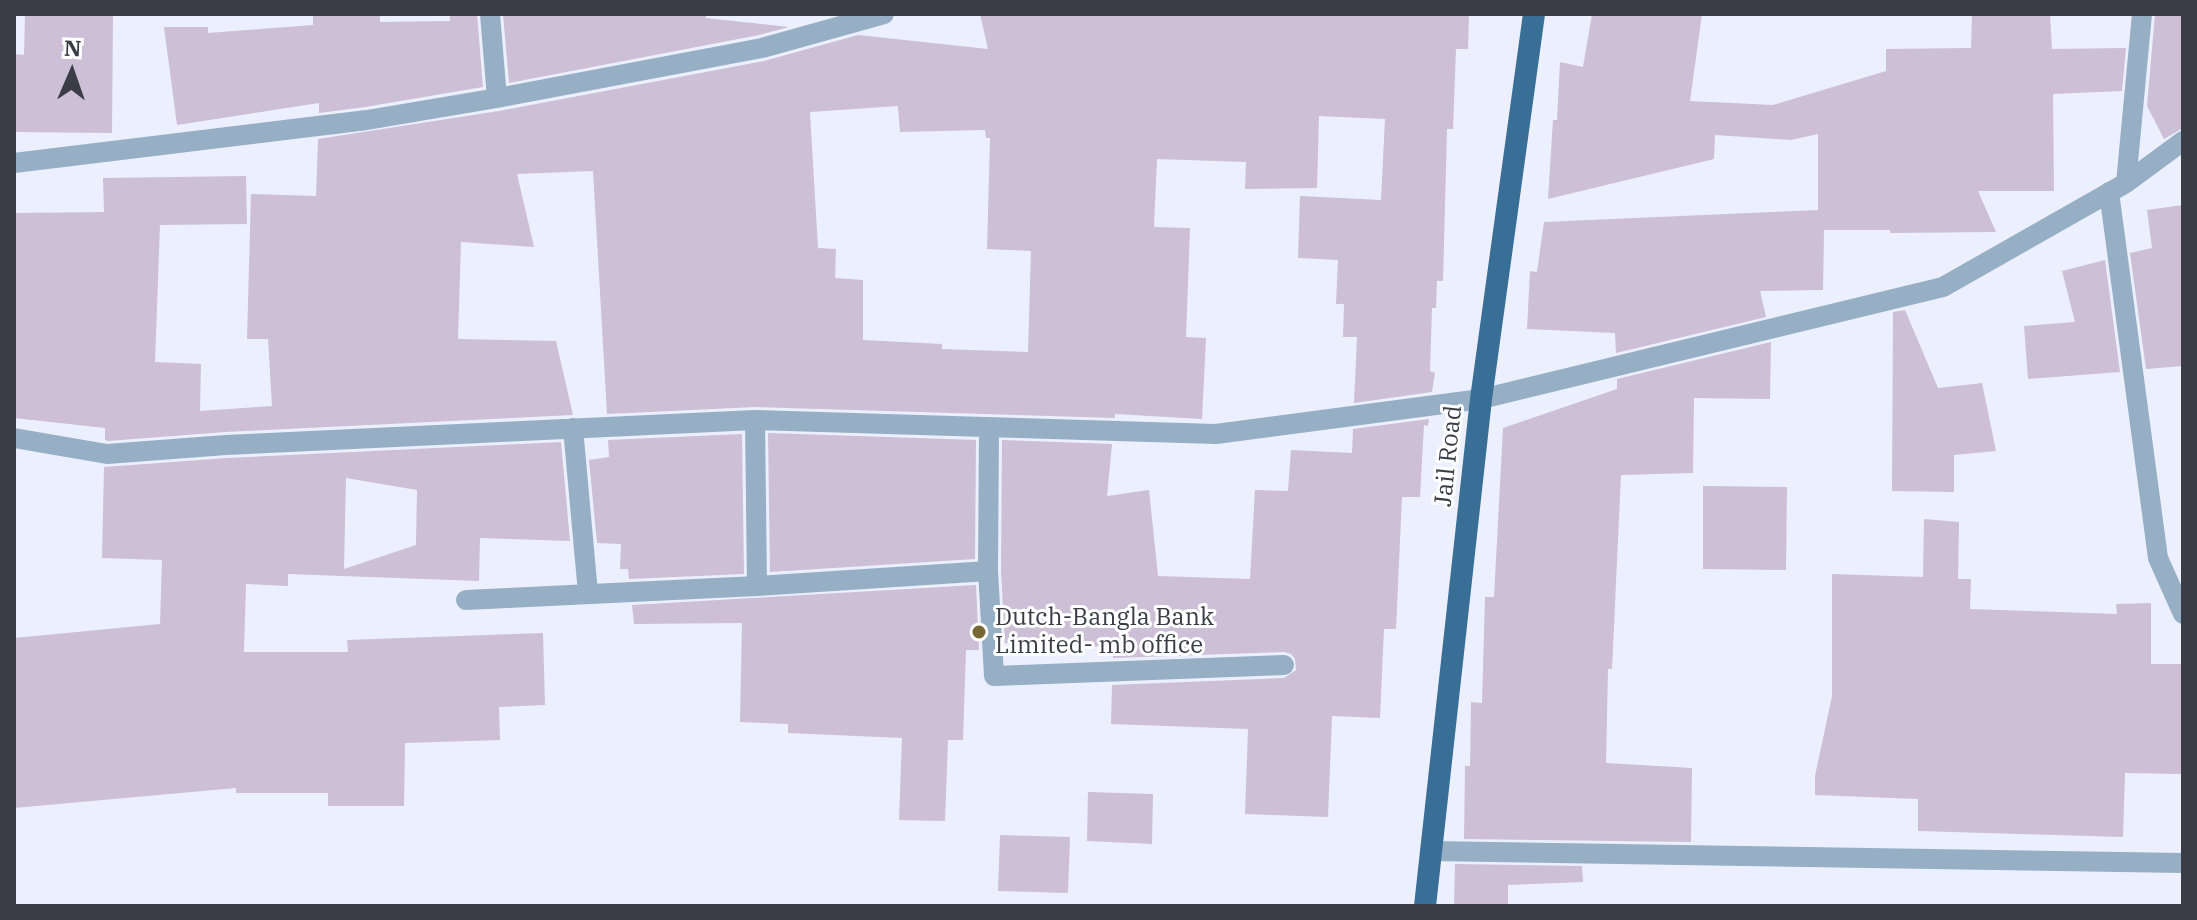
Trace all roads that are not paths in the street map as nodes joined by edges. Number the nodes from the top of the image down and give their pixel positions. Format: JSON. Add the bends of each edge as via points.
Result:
{"nodes":[{"id":1,"x":490,"y":14,"type":"edge"},
{"id":2,"x":884,"y":14,"type":"edge"},
{"id":3,"x":1534,"y":14,"type":"edge"},
{"id":4,"x":2142,"y":14,"type":"edge"},
{"id":5,"x":497,"y":98,"type":"junction"},
{"id":6,"x":2183,"y":141,"type":"edge"},
{"id":7,"x":14,"y":163,"type":"edge"},
{"id":8,"x":2117,"y":188,"type":"junction"},
{"id":9,"x":1481,"y":399,"type":"junction"},
{"id":10,"x":755,"y":420,"type":"junction"},
{"id":11,"x":573,"y":428,"type":"junction"},
{"id":12,"x":989,"y":428,"type":"junction"},
{"id":13,"x":14,"y":438,"type":"edge"},
{"id":14,"x":988,"y":571,"type":"junction"},
{"id":15,"x":757,"y":586,"type":"junction"},
{"id":16,"x":588,"y":593,"type":"junction"},
{"id":17,"x":466,"y":600,"type":"dead end"},
{"id":18,"x":2183,"y":614,"type":"edge"},
{"id":19,"x":1284,"y":665,"type":"dead end"},
{"id":20,"x":1430,"y":851,"type":"junction"},
{"id":21,"x":2183,"y":863,"type":"edge"},
{"id":22,"x":1425,"y":906,"type":"edge"}],
"edges":[{"from":1,"to":5,"type":"street"},
{"from":2,"to":5,"type":"street","via":[[762,48]]},
{"from":3,"to":9,"type":"highway","name":"Jail Road"},
{"from":4,"to":8,"type":"street"},
{"from":5,"to":7,"type":"street","via":[[367,120]]},
{"from":6,"to":8,"type":"street"},
{"from":8,"to":9,"type":"street","via":[[1943,287]]},
{"from":8,"to":18,"type":"street","via":[[2158,558]]},
{"from":9,"to":12,"type":"street","via":[[1216,434]]},
{"from":9,"to":20,"type":"highway","name":"Jail Road"},
{"from":10,"to":11,"type":"street"},
{"from":10,"to":12,"type":"street"},
{"from":10,"to":15,"type":"street"},
{"from":11,"to":13,"type":"street","via":[[107,454]]},
{"from":11,"to":16,"type":"street"},
{"from":12,"to":14,"type":"street"},
{"from":14,"to":15,"type":"street"},
{"from":14,"to":19,"type":"street","via":[[994,676]]},
{"from":15,"to":16,"type":"street"},
{"from":16,"to":17,"type":"street"},
{"from":20,"to":21,"type":"street"},
{"from":20,"to":22,"type":"highway","name":"Jail Road"}]}
